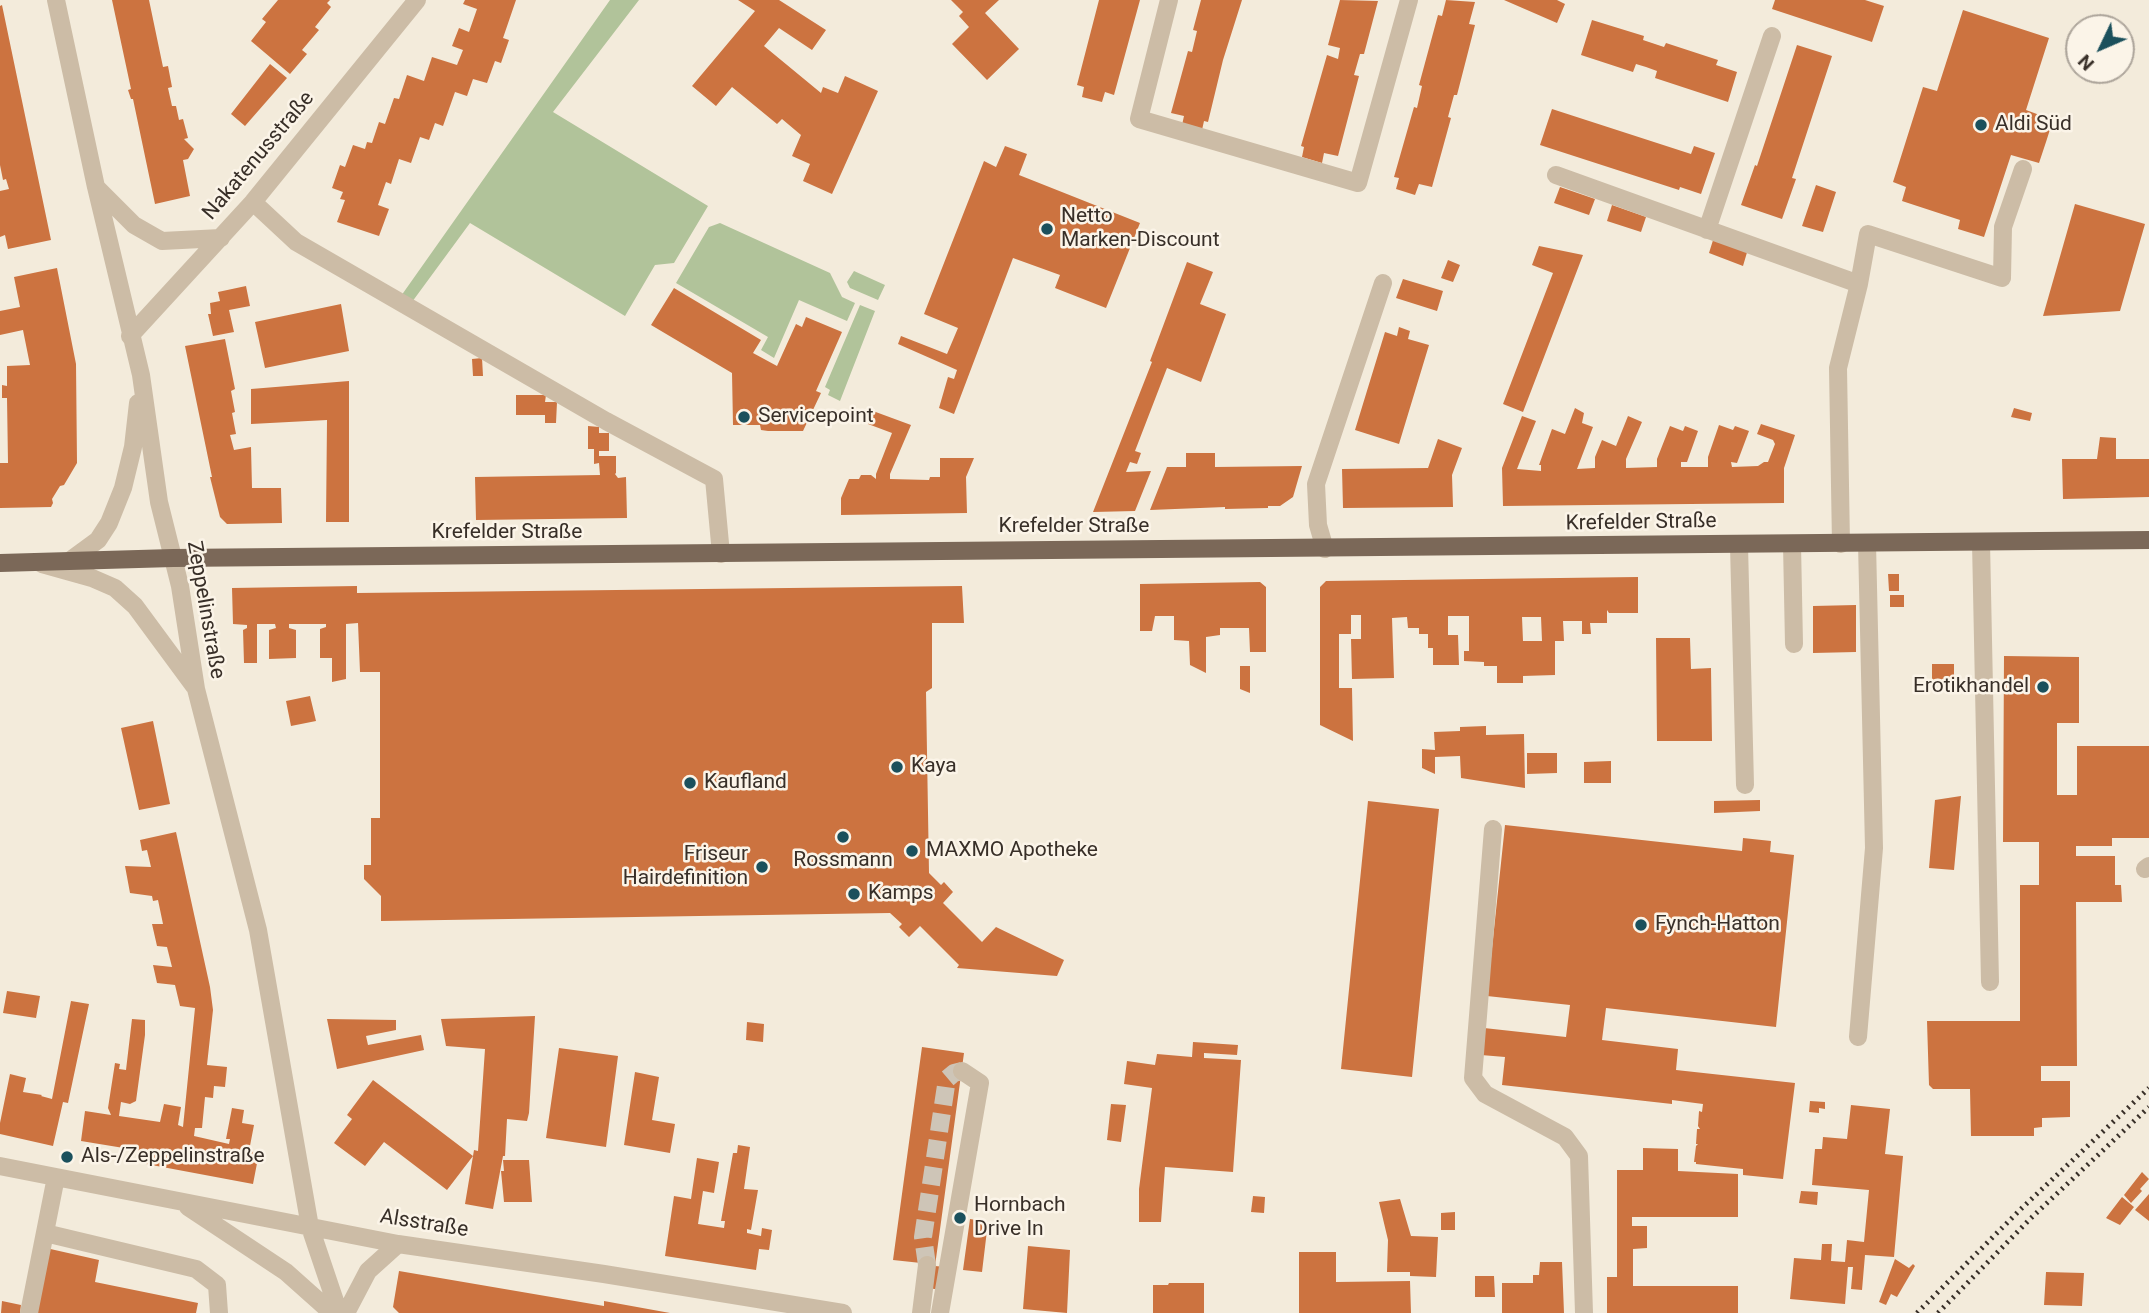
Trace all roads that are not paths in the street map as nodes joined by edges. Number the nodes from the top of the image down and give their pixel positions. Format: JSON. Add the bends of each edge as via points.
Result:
{"nodes":[{"id":1,"x":56,"y":0,"type":"edge"},
{"id":2,"x":1169,"y":0,"type":"edge"},
{"id":3,"x":1409,"y":0,"type":"edge"},
{"id":4,"x":408,"y":3,"type":"edge"},
{"id":5,"x":1772,"y":36,"type":"dead end"},
{"id":6,"x":2023,"y":169,"type":"dead end"},
{"id":7,"x":1556,"y":175,"type":"dead end"},
{"id":8,"x":96,"y":187,"type":"junction"},
{"id":9,"x":253,"y":202,"type":"junction"},
{"id":10,"x":1707,"y":230,"type":"junction"},
{"id":11,"x":221,"y":238,"type":"junction"},
{"id":12,"x":1383,"y":283,"type":"dead end"},
{"id":13,"x":1859,"y":284,"type":"junction"},
{"id":14,"x":130,"y":336,"type":"junction"},
{"id":15,"x":141,"y":375,"type":"junction"},
{"id":16,"x":2149,"y":540,"type":"edge"},
{"id":17,"x":1981,"y":542,"type":"junction"},
{"id":18,"x":1867,"y":543,"type":"junction"},
{"id":19,"x":1792,"y":544,"type":"junction"},
{"id":20,"x":1841,"y":544,"type":"junction"},
{"id":21,"x":1740,"y":545,"type":"junction"},
{"id":22,"x":1325,"y":549,"type":"junction"},
{"id":23,"x":721,"y":554,"type":"junction"},
{"id":24,"x":173,"y":558,"type":"junction"},
{"id":25,"x":68,"y":562,"type":"junction"},
{"id":26,"x":0,"y":563,"type":"edge"},
{"id":27,"x":37,"y":563,"type":"junction"},
{"id":28,"x":1794,"y":644,"type":"dead end"},
{"id":29,"x":196,"y":689,"type":"junction"},
{"id":30,"x":1745,"y":785,"type":"dead end"},
{"id":31,"x":1493,"y":829,"type":"dead end"},
{"id":32,"x":1990,"y":982,"type":"dead end"},
{"id":33,"x":1858,"y":1037,"type":"dead end"},
{"id":34,"x":962,"y":1071,"type":"dead end"},
{"id":35,"x":0,"y":1166,"type":"edge"},
{"id":36,"x":57,"y":1177,"type":"junction"},
{"id":37,"x":180,"y":1201,"type":"junction"},
{"id":38,"x":310,"y":1227,"type":"junction"},
{"id":39,"x":45,"y":1233,"type":"junction"},
{"id":40,"x":398,"y":1244,"type":"junction"},
{"id":41,"x":927,"y":1265,"type":"tunnel mouth"},
{"id":42,"x":29,"y":1313,"type":"edge"},
{"id":43,"x":219,"y":1313,"type":"edge"},
{"id":44,"x":332,"y":1313,"type":"edge"},
{"id":45,"x":339,"y":1313,"type":"edge"},
{"id":46,"x":346,"y":1313,"type":"edge"},
{"id":47,"x":843,"y":1313,"type":"edge"},
{"id":48,"x":921,"y":1313,"type":"edge"},
{"id":49,"x":940,"y":1313,"type":"edge"},
{"id":50,"x":1584,"y":1313,"type":"edge"}],
"edges":[{"from":1,"to":8,"type":"street","name":"Zeppelinstraße"},
{"from":2,"to":3,"type":"street","via":[[1139,119],[1358,183]]},
{"from":4,"to":9,"type":"street","name":"Nakatenusstraße"},
{"from":5,"to":10,"type":"street"},
{"from":6,"to":13,"type":"street","via":[[2003,227],[2002,278],[1868,234]]},
{"from":7,"to":10,"type":"street"},
{"from":8,"to":11,"type":"street","via":[[134,225],[163,240]]},
{"from":8,"to":14,"type":"street","name":"Zeppelinstraße"},
{"from":9,"to":11,"type":"street","name":"Nakatenusstraße"},
{"from":9,"to":23,"type":"street","via":[[296,242],[713,479]]},
{"from":10,"to":13,"type":"street"},
{"from":11,"to":14,"type":"street","name":"Nakatenusstraße"},
{"from":12,"to":22,"type":"street","via":[[1316,484],[1318,525]]},
{"from":13,"to":20,"type":"street","via":[[1838,368]]},
{"from":14,"to":15,"type":"street","name":"Zeppelinstraße"},
{"from":15,"to":24,"type":"street","name":"Zeppelinstraße","via":[[159,502]]},
{"from":15,"to":25,"type":"street","via":[[123,488],[98,540]]},
{"from":16,"to":17,"type":"main road","name":"Krefelder Straße"},
{"from":17,"to":18,"type":"main road","name":"Krefelder Straße"},
{"from":17,"to":32,"type":"street"},
{"from":18,"to":20,"type":"main road","name":"Krefelder Straße"},
{"from":18,"to":33,"type":"street","via":[[1874,848]]},
{"from":19,"to":20,"type":"main road","name":"Krefelder Straße"},
{"from":19,"to":21,"type":"main road","name":"Krefelder Straße"},
{"from":19,"to":28,"type":"street"},
{"from":21,"to":22,"type":"main road","name":"Krefelder Straße"},
{"from":21,"to":30,"type":"street"},
{"from":22,"to":23,"type":"main road","name":"Krefelder Straße"},
{"from":23,"to":24,"type":"main road","name":"Krefelder Straße"},
{"from":24,"to":25,"type":"main road","name":"Krefelder Straße"},
{"from":24,"to":29,"type":"street","name":"Zeppelinstraße"},
{"from":25,"to":27,"type":"main road","name":"Krefelder Straße"},
{"from":26,"to":27,"type":"main road","name":"Krefelder Straße"},
{"from":27,"to":29,"type":"street","via":[[115,588],[135,607]]},
{"from":29,"to":38,"type":"street","name":"Zeppelinstraße","via":[[258,930]]},
{"from":31,"to":50,"type":"street","via":[[1473,1078],[1485,1094],[1565,1137],[1579,1156]]},
{"from":34,"to":49,"type":"street","via":[[980,1083]]},
{"from":35,"to":36,"type":"street","name":"Alsstraße"},
{"from":36,"to":37,"type":"street","name":"Alsstraße"},
{"from":36,"to":39,"type":"street"},
{"from":37,"to":38,"type":"street","name":"Alsstraße"},
{"from":37,"to":44,"type":"street","via":[[286,1272]]},
{"from":38,"to":40,"type":"street","name":"Alsstraße"},
{"from":38,"to":45,"type":"street","name":"Zeppelinstraße"},
{"from":39,"to":42,"type":"street"},
{"from":39,"to":43,"type":"street","via":[[196,1269],[217,1284]]},
{"from":40,"to":46,"type":"street","via":[[368,1271]]},
{"from":40,"to":47,"type":"street","name":"Alsstraße"},
{"from":41,"to":48,"type":"street"}]}
